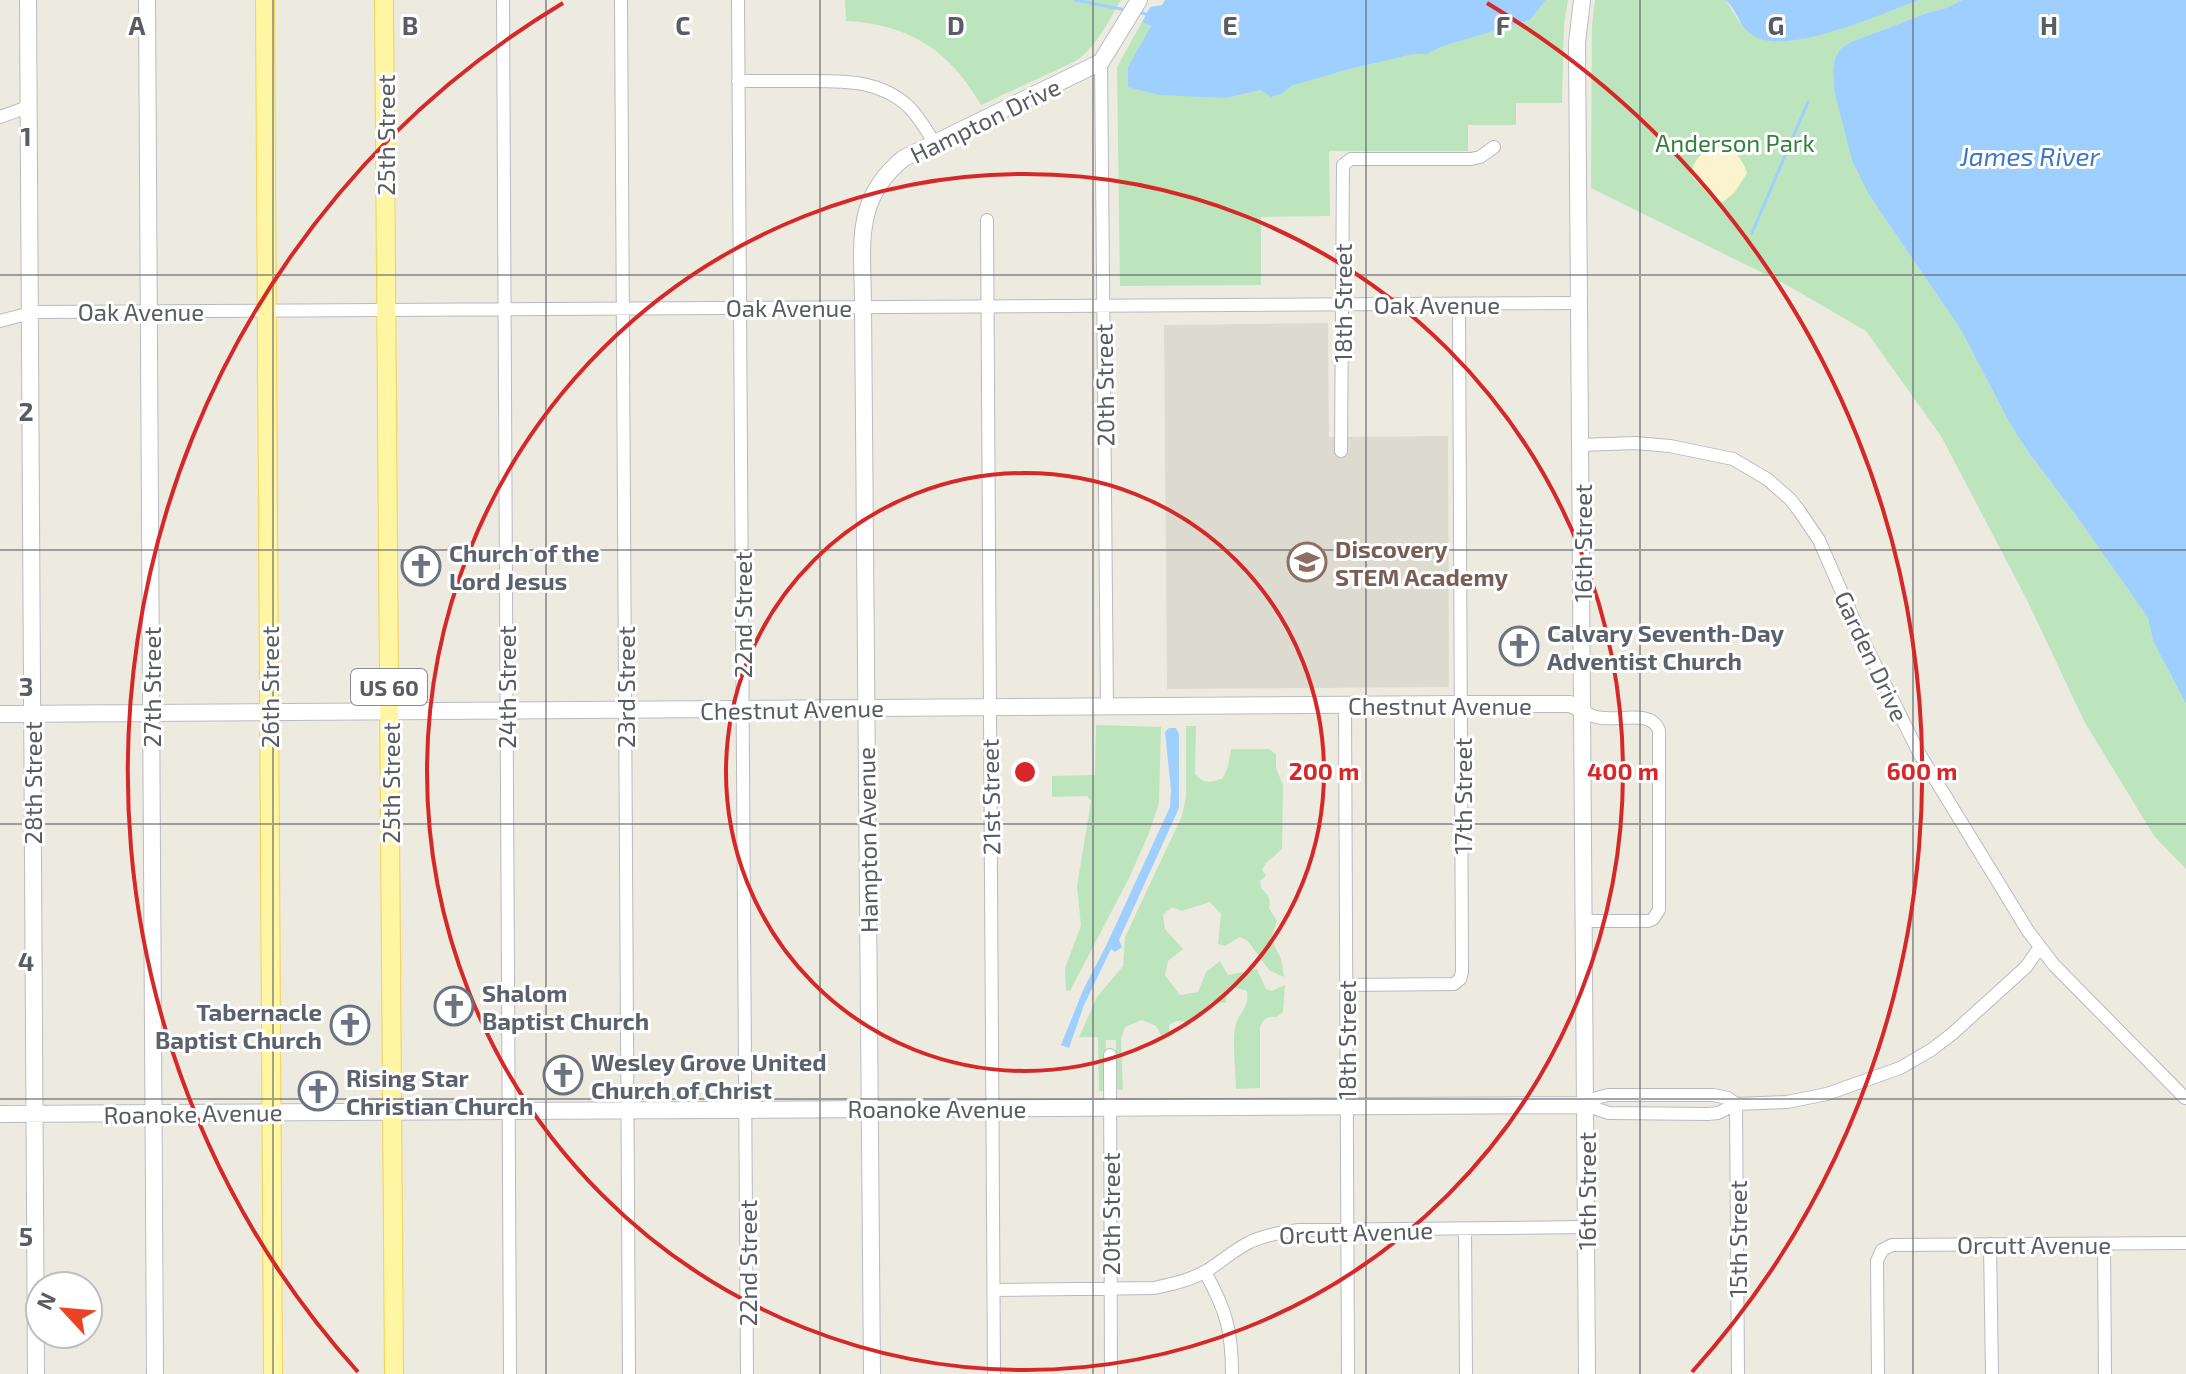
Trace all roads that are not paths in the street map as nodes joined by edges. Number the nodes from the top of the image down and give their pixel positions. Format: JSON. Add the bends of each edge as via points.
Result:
{"nodes":[{"id":1,"x":28,"y":0,"type":"edge"},
{"id":2,"x":147,"y":0,"type":"edge"},
{"id":3,"x":265,"y":0,"type":"edge"},
{"id":4,"x":384,"y":0,"type":"edge"},
{"id":5,"x":503,"y":0,"type":"edge"},
{"id":6,"x":621,"y":0,"type":"edge"},
{"id":7,"x":738,"y":0,"type":"edge"},
{"id":8,"x":1139,"y":0,"type":"edge"},
{"id":9,"x":1582,"y":0,"type":"edge"},
{"id":10,"x":1101,"y":62,"type":"junction"},
{"id":11,"x":738,"y":81,"type":"junction"},
{"id":12,"x":28,"y":107,"type":"junction"},
{"id":13,"x":0,"y":117,"type":"edge"},
{"id":14,"x":934,"y":142,"type":"junction"},
{"id":15,"x":1494,"y":147,"type":"dead end"},
{"id":16,"x":987,"y":220,"type":"dead end"},
{"id":17,"x":1580,"y":303,"type":"junction"},
{"id":18,"x":1342,"y":304,"type":"junction"},
{"id":19,"x":1459,"y":304,"type":"junction"},
{"id":20,"x":863,"y":306,"type":"junction"},
{"id":21,"x":986,"y":306,"type":"junction"},
{"id":22,"x":1104,"y":306,"type":"junction"},
{"id":23,"x":623,"y":308,"type":"junction"},
{"id":24,"x":741,"y":308,"type":"junction"},
{"id":25,"x":504,"y":309,"type":"junction"},
{"id":26,"x":386,"y":310,"type":"junction"},
{"id":27,"x":266,"y":311,"type":"junction"},
{"id":28,"x":29,"y":312,"type":"junction"},
{"id":29,"x":148,"y":312,"type":"junction"},
{"id":30,"x":0,"y":321,"type":"edge"},
{"id":31,"x":1581,"y":445,"type":"junction"},
{"id":32,"x":1341,"y":451,"type":"dead end"},
{"id":33,"x":1461,"y":704,"type":"junction"},
{"id":34,"x":1345,"y":705,"type":"junction"},
{"id":35,"x":989,"y":707,"type":"junction"},
{"id":36,"x":1107,"y":707,"type":"junction"},
{"id":37,"x":866,"y":708,"type":"junction"},
{"id":38,"x":743,"y":709,"type":"junction"},
{"id":39,"x":625,"y":710,"type":"junction"},
{"id":40,"x":1583,"y":710,"type":"junction"},
{"id":41,"x":389,"y":711,"type":"junction"},
{"id":42,"x":506,"y":711,"type":"junction"},
{"id":43,"x":269,"y":712,"type":"junction"},
{"id":44,"x":151,"y":713,"type":"junction"},
{"id":45,"x":0,"y":714,"type":"edge"},
{"id":46,"x":32,"y":714,"type":"junction"},
{"id":47,"x":1584,"y":921,"type":"junction"},
{"id":48,"x":2040,"y":947,"type":"junction"},
{"id":49,"x":1346,"y":985,"type":"junction"},
{"id":50,"x":1110,"y":1055,"type":"dead end"},
{"id":51,"x":2185,"y":1098,"type":"edge"},
{"id":52,"x":1736,"y":1104,"type":"junction"},
{"id":53,"x":1585,"y":1105,"type":"junction"},
{"id":54,"x":1346,"y":1106,"type":"junction"},
{"id":55,"x":1109,"y":1107,"type":"junction"},
{"id":56,"x":993,"y":1108,"type":"junction"},
{"id":57,"x":871,"y":1109,"type":"junction"},
{"id":58,"x":627,"y":1110,"type":"junction"},
{"id":59,"x":746,"y":1110,"type":"junction"},
{"id":60,"x":272,"y":1112,"type":"junction"},
{"id":61,"x":392,"y":1112,"type":"junction"},
{"id":62,"x":509,"y":1112,"type":"junction"},
{"id":63,"x":0,"y":1114,"type":"edge"},
{"id":64,"x":34,"y":1114,"type":"junction"},
{"id":65,"x":153,"y":1114,"type":"junction"},
{"id":66,"x":1586,"y":1227,"type":"junction"},
{"id":67,"x":1465,"y":1229,"type":"junction"},
{"id":68,"x":1348,"y":1230,"type":"junction"},
{"id":69,"x":2186,"y":1243,"type":"edge"},
{"id":70,"x":1990,"y":1244,"type":"junction"},
{"id":71,"x":2104,"y":1244,"type":"junction"},
{"id":72,"x":1205,"y":1272,"type":"junction"},
{"id":73,"x":1110,"y":1288,"type":"junction"},
{"id":74,"x":994,"y":1290,"type":"junction"},
{"id":75,"x":36,"y":1374,"type":"edge"},
{"id":76,"x":155,"y":1374,"type":"edge"},
{"id":77,"x":273,"y":1374,"type":"edge"},
{"id":78,"x":394,"y":1374,"type":"edge"},
{"id":79,"x":510,"y":1374,"type":"edge"},
{"id":80,"x":629,"y":1374,"type":"edge"},
{"id":81,"x":747,"y":1374,"type":"edge"},
{"id":82,"x":872,"y":1374,"type":"edge"},
{"id":83,"x":994,"y":1374,"type":"edge"},
{"id":84,"x":1111,"y":1374,"type":"edge"},
{"id":85,"x":1232,"y":1374,"type":"edge"},
{"id":86,"x":1348,"y":1374,"type":"edge"},
{"id":87,"x":1466,"y":1374,"type":"edge"},
{"id":88,"x":1587,"y":1374,"type":"edge"},
{"id":89,"x":1738,"y":1374,"type":"edge"},
{"id":90,"x":1878,"y":1374,"type":"edge"},
{"id":91,"x":1992,"y":1374,"type":"edge"},
{"id":92,"x":2105,"y":1374,"type":"edge"}],
"edges":[{"from":1,"to":12,"type":"main road","name":"28th Street"},
{"from":2,"to":29,"type":"main road","name":"27th Street"},
{"from":3,"to":27,"type":"main road","name":"26th Street"},
{"from":4,"to":26,"type":"main road","name":"25th Street","number":"US 60"},
{"from":5,"to":25,"type":"street","name":"24th Street"},
{"from":6,"to":23,"type":"street","name":"23rd Street"},
{"from":7,"to":11,"type":"street","name":"22nd Street"},
{"from":8,"to":10,"type":"main road"},
{"from":9,"to":17,"type":"main road","name":"16th Street","via":[[1577,43]]},
{"from":10,"to":14,"type":"main road","name":"Hampton Drive"},
{"from":10,"to":22,"type":"street","name":"20th Street"},
{"from":11,"to":14,"type":"street","via":[[872,85],[908,106]]},
{"from":11,"to":24,"type":"street","name":"22nd Street"},
{"from":12,"to":13,"type":"street"},
{"from":12,"to":28,"type":"main road","name":"28th Street"},
{"from":14,"to":20,"type":"main road","name":"Hampton Drive","via":[[895,166],[871,199],[863,229]]},
{"from":15,"to":18,"type":"street","name":"18th Street","via":[[1471,159],[1351,159],[1343,165]]},
{"from":16,"to":21,"type":"street","name":"21st Street"},
{"from":17,"to":19,"type":"street","name":"Oak Avenue"},
{"from":17,"to":31,"type":"main road","name":"16th Street"},
{"from":18,"to":19,"type":"street","name":"Oak Avenue"},
{"from":18,"to":22,"type":"street","name":"Oak Avenue"},
{"from":18,"to":32,"type":"street","name":"18th Street"},
{"from":19,"to":33,"type":"street","name":"17th Street"},
{"from":20,"to":21,"type":"street","name":"Oak Avenue"},
{"from":20,"to":24,"type":"street","name":"Oak Avenue"},
{"from":20,"to":37,"type":"main road","name":"Hampton Avenue"},
{"from":21,"to":22,"type":"street","name":"Oak Avenue"},
{"from":21,"to":35,"type":"street","name":"21st Street"},
{"from":22,"to":36,"type":"street","name":"20th Street"},
{"from":23,"to":24,"type":"street","name":"Oak Avenue"},
{"from":23,"to":25,"type":"street","name":"Oak Avenue"},
{"from":23,"to":39,"type":"street","name":"23rd Street"},
{"from":24,"to":38,"type":"street","name":"22nd Street"},
{"from":25,"to":26,"type":"street","name":"Oak Avenue"},
{"from":25,"to":42,"type":"street","name":"24th Street"},
{"from":26,"to":27,"type":"street","name":"Oak Avenue"},
{"from":26,"to":41,"type":"main road","name":"25th Street","number":"US 60"},
{"from":27,"to":29,"type":"street","name":"Oak Avenue"},
{"from":27,"to":43,"type":"main road","name":"26th Street"},
{"from":28,"to":29,"type":"street","name":"Oak Avenue"},
{"from":28,"to":30,"type":"street","name":"Oak Avenue"},
{"from":28,"to":46,"type":"main road","name":"28th Street"},
{"from":29,"to":44,"type":"main road","name":"27th Street"},
{"from":31,"to":40,"type":"main road","name":"16th Street"},
{"from":31,"to":48,"type":"street","name":"Garden Drive","via":[[1647,444],[1733,459],[1790,499],[1819,540],[1919,753]]},
{"from":33,"to":34,"type":"main road","name":"Chestnut Avenue"},
{"from":33,"to":40,"type":"main road","name":"Chestnut Avenue","via":[[1570,704]]},
{"from":33,"to":49,"type":"street","name":"17th Street","via":[[1462,981]]},
{"from":34,"to":36,"type":"main road","name":"Chestnut Avenue"},
{"from":34,"to":49,"type":"street","name":"18th Street"},
{"from":35,"to":36,"type":"main road","name":"Chestnut Avenue"},
{"from":35,"to":37,"type":"main road","name":"Chestnut Avenue"},
{"from":35,"to":56,"type":"street","name":"21st Street"},
{"from":37,"to":38,"type":"main road","name":"Chestnut Avenue"},
{"from":37,"to":57,"type":"main road","name":"Hampton Avenue"},
{"from":38,"to":39,"type":"main road","name":"Chestnut Avenue"},
{"from":38,"to":59,"type":"street","name":"22nd Street"},
{"from":39,"to":42,"type":"main road","name":"Chestnut Avenue"},
{"from":39,"to":58,"type":"street","name":"23rd Street"},
{"from":40,"to":47,"type":"main road","name":"16th Street"},
{"from":40,"to":47,"type":"street","via":[[1594,717],[1648,718],[1659,730],[1659,910],[1648,921]]},
{"from":41,"to":42,"type":"main road","name":"Chestnut Avenue"},
{"from":41,"to":43,"type":"main road","name":"Chestnut Avenue"},
{"from":41,"to":61,"type":"main road","name":"25th Street","number":"US 60"},
{"from":42,"to":62,"type":"street","name":"24th Street"},
{"from":43,"to":44,"type":"main road","name":"Chestnut Avenue"},
{"from":43,"to":60,"type":"main road","name":"26th Street"},
{"from":44,"to":46,"type":"main road","name":"Chestnut Avenue"},
{"from":44,"to":65,"type":"main road","name":"27th Street"},
{"from":45,"to":46,"type":"main road","name":"Chestnut Avenue"},
{"from":46,"to":64,"type":"main road","name":"28th Street"},
{"from":47,"to":53,"type":"main road","name":"16th Street"},
{"from":48,"to":51,"type":"street","name":"Garden Drive"},
{"from":48,"to":52,"type":"street","name":"Roanoke Avenue","via":[[2026,967],[1952,1034],[1900,1068],[1827,1094]]},
{"from":49,"to":54,"type":"street","name":"18th Street"},
{"from":50,"to":55,"type":"street","name":"20th Street"},
{"from":52,"to":53,"type":"street","name":"Roanoke Avenue","via":[[1708,1114],[1609,1113]]},
{"from":52,"to":53,"type":"street","name":"Roanoke Avenue","via":[[1713,1095],[1608,1095]]},
{"from":52,"to":89,"type":"street","name":"15th Street"},
{"from":53,"to":54,"type":"main road","name":"Roanoke Avenue"},
{"from":53,"to":66,"type":"main road","name":"16th Street"},
{"from":54,"to":55,"type":"main road","name":"Roanoke Avenue"},
{"from":54,"to":68,"type":"street","name":"18th Street"},
{"from":55,"to":56,"type":"main road","name":"Roanoke Avenue"},
{"from":55,"to":73,"type":"street","name":"20th Street"},
{"from":56,"to":57,"type":"main road","name":"Roanoke Avenue"},
{"from":56,"to":74,"type":"street","name":"21st Street"},
{"from":57,"to":59,"type":"main road","name":"Roanoke Avenue"},
{"from":57,"to":82,"type":"main road","name":"Hampton Avenue"},
{"from":58,"to":59,"type":"main road","name":"Roanoke Avenue"},
{"from":58,"to":62,"type":"main road","name":"Roanoke Avenue"},
{"from":58,"to":80,"type":"street","name":"23rd Street"},
{"from":59,"to":81,"type":"street","name":"22nd Street"},
{"from":60,"to":61,"type":"main road","name":"Roanoke Avenue"},
{"from":60,"to":65,"type":"main road","name":"Roanoke Avenue"},
{"from":60,"to":77,"type":"main road","name":"26th Street"},
{"from":61,"to":62,"type":"main road","name":"Roanoke Avenue"},
{"from":61,"to":78,"type":"main road","name":"25th Street","number":"US 60"},
{"from":62,"to":79,"type":"street","name":"24th Street"},
{"from":63,"to":64,"type":"main road","name":"Roanoke Avenue"},
{"from":64,"to":65,"type":"main road","name":"Roanoke Avenue"},
{"from":64,"to":75,"type":"main road","name":"28th Street"},
{"from":65,"to":76,"type":"main road","name":"27th Street"},
{"from":66,"to":67,"type":"street","name":"Orcutt Avenue"},
{"from":66,"to":88,"type":"main road","name":"16th Street"},
{"from":67,"to":68,"type":"street","name":"Orcutt Avenue"},
{"from":67,"to":87,"type":"street"},
{"from":68,"to":72,"type":"street","name":"Orcutt Avenue","via":[[1266,1236],[1236,1249]]},
{"from":68,"to":86,"type":"street","name":"18th Street"},
{"from":69,"to":71,"type":"street","name":"Orcutt Avenue"},
{"from":70,"to":71,"type":"street","name":"Orcutt Avenue"},
{"from":70,"to":90,"type":"street","name":"Orcutt Avenue","via":[[1878,1246]]},
{"from":70,"to":91,"type":"street"},
{"from":71,"to":92,"type":"street"},
{"from":72,"to":73,"type":"street","name":"Orcutt Avenue","via":[[1154,1288]]},
{"from":72,"to":85,"type":"street","via":[[1230,1328]]},
{"from":73,"to":74,"type":"street","name":"Orcutt Avenue"},
{"from":73,"to":84,"type":"street","name":"20th Street"},
{"from":74,"to":83,"type":"street","name":"21st Street"}]}
